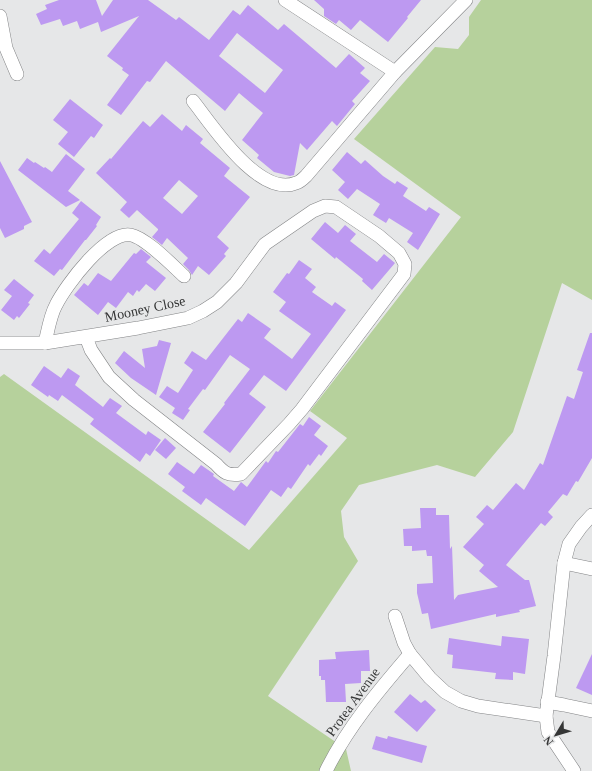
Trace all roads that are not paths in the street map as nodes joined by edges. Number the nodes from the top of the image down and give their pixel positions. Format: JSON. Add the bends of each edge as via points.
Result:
{"nodes":[{"id":1,"x":285,"y":0,"type":"edge"},
{"id":2,"x":466,"y":0,"type":"edge"},
{"id":3,"x":0,"y":16,"type":"edge"},
{"id":4,"x":395,"y":72,"type":"junction"},
{"id":5,"x":17,"y":74,"type":"dead end"},
{"id":6,"x":193,"y":101,"type":"dead end"},
{"id":7,"x":184,"y":276,"type":"dead end"},
{"id":8,"x":86,"y":337,"type":"junction"},
{"id":9,"x":0,"y":343,"type":"edge"},
{"id":10,"x":46,"y":343,"type":"junction"},
{"id":11,"x":592,"y":515,"type":"edge"},
{"id":12,"x":564,"y":563,"type":"junction"},
{"id":13,"x":592,"y":569,"type":"edge"},
{"id":14,"x":395,"y":616,"type":"dead end"},
{"id":15,"x":410,"y":654,"type":"junction"},
{"id":16,"x":547,"y":702,"type":"junction"},
{"id":17,"x":592,"y":711,"type":"edge"},
{"id":18,"x":546,"y":716,"type":"junction"},
{"id":19,"x":326,"y":771,"type":"edge"},
{"id":20,"x":574,"y":771,"type":"edge"}],
"edges":[{"from":1,"to":4,"type":"street"},
{"from":2,"to":4,"type":"street"},
{"from":3,"to":5,"type":"street","via":[[6,48]]},
{"from":4,"to":6,"type":"street","via":[[306,176],[288,186],[265,179],[243,163]]},
{"from":7,"to":10,"type":"street","via":[[144,241],[131,235],[120,235],[110,240],[88,262],[63,293],[52,315]]},
{"from":8,"to":8,"type":"street","name":"Mooney Close","via":[[172,322],[203,311],[236,283],[265,244],[313,211],[325,206],[336,208],[379,236],[399,254],[405,264],[404,274],[302,408],[241,474],[225,473],[134,400],[110,377],[91,350]]},
{"from":8,"to":10,"type":"street","name":"Mooney Close"},
{"from":9,"to":10,"type":"street","name":"Mooney Close"},
{"from":11,"to":12,"type":"street","via":[[570,544]]},
{"from":12,"to":13,"type":"street"},
{"from":12,"to":16,"type":"street"},
{"from":14,"to":15,"type":"street"},
{"from":15,"to":18,"type":"street","via":[[445,692],[461,701]]},
{"from":15,"to":19,"type":"street","name":"Protea Avenue","via":[[360,716]]},
{"from":16,"to":17,"type":"street"},
{"from":16,"to":18,"type":"street"},
{"from":18,"to":20,"type":"street","via":[[548,732]]}]}
